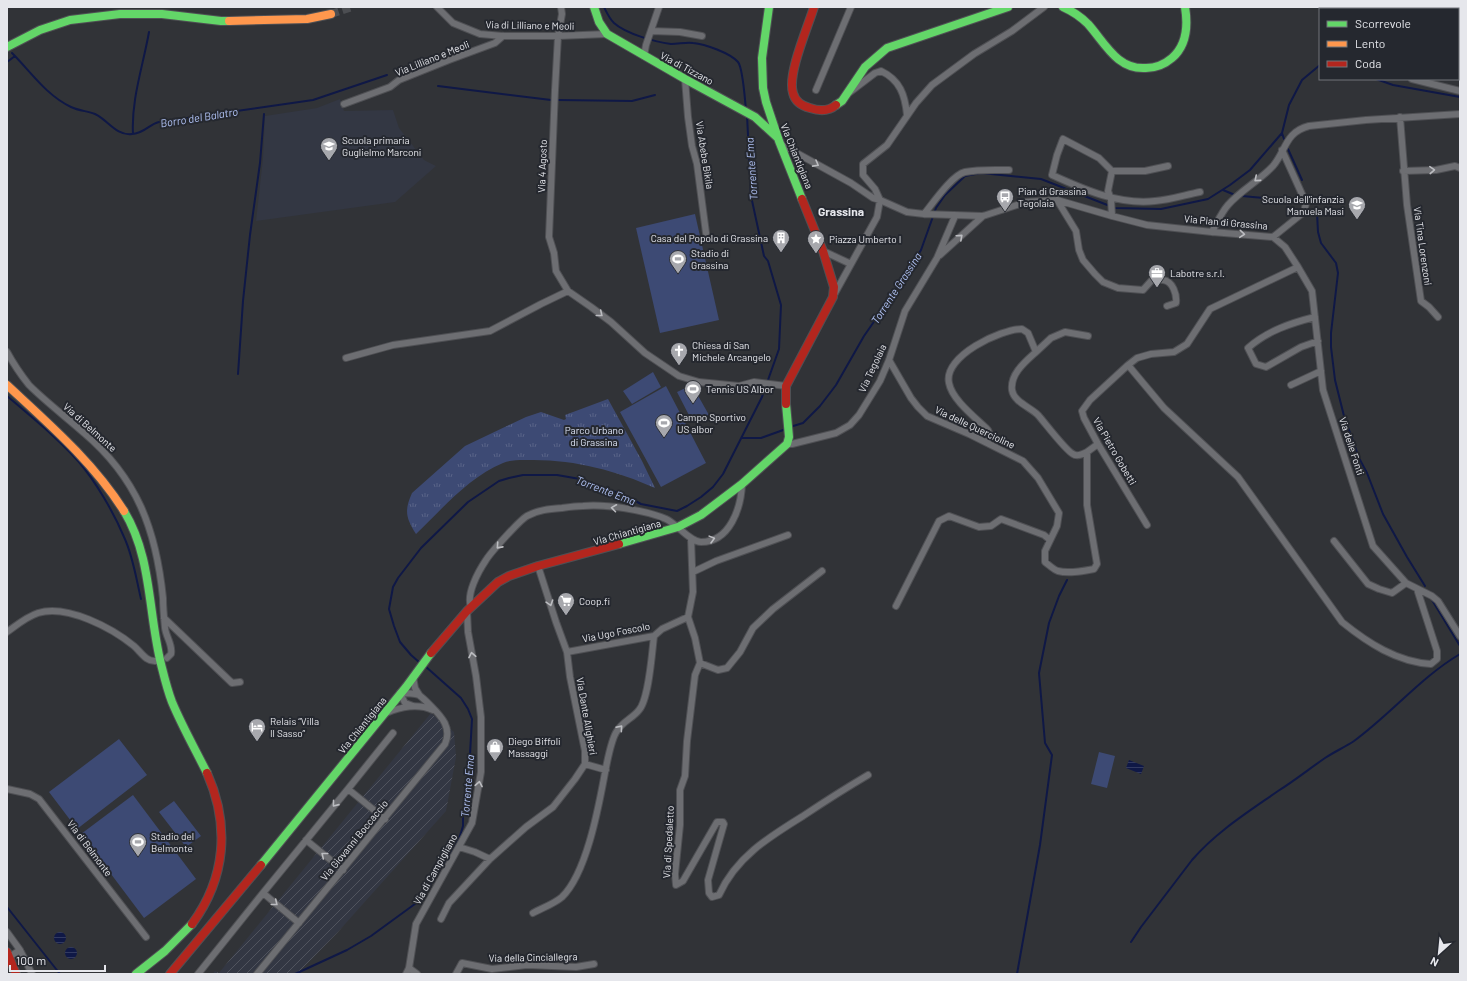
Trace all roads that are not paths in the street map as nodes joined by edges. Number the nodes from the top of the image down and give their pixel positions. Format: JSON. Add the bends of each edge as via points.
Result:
{"nodes":[{"id":1,"x":437,"y":7,"type":"edge"},
{"id":2,"x":562,"y":7,"type":"edge"},
{"id":3,"x":594,"y":7,"type":"edge"},
{"id":4,"x":659,"y":7,"type":"edge"},
{"id":5,"x":769,"y":7,"type":"edge"},
{"id":6,"x":814,"y":7,"type":"edge"},
{"id":7,"x":851,"y":7,"type":"edge"},
{"id":8,"x":1008,"y":7,"type":"edge"},
{"id":9,"x":1044,"y":7,"type":"edge"},
{"id":10,"x":1063,"y":7,"type":"edge"},
{"id":11,"x":1185,"y":7,"type":"edge"},
{"id":12,"x":331,"y":14,"type":"tunnel mouth"},
{"id":13,"x":651,"y":32,"type":"junction"},
{"id":14,"x":607,"y":34,"type":"junction"},
{"id":15,"x":503,"y":36,"type":"junction"},
{"id":16,"x":558,"y":36,"type":"junction"},
{"id":17,"x":702,"y":36,"type":"dead end"},
{"id":18,"x":7,"y":46,"type":"edge"},
{"id":19,"x":644,"y":56,"type":"junction"},
{"id":20,"x":685,"y":79,"type":"junction"},
{"id":21,"x":1416,"y":80,"type":"edge"},
{"id":22,"x":816,"y":90,"type":"dead end"},
{"id":23,"x":1460,"y":91,"type":"edge"},
{"id":24,"x":848,"y":94,"type":"junction"},
{"id":25,"x":344,"y":104,"type":"dead end"},
{"id":26,"x":1460,"y":114,"type":"edge"},
{"id":27,"x":907,"y":115,"type":"junction"},
{"id":28,"x":1400,"y":117,"type":"junction"},
{"id":29,"x":781,"y":143,"type":"junction"},
{"id":30,"x":1282,"y":150,"type":"junction"},
{"id":31,"x":1168,"y":166,"type":"dead end"},
{"id":32,"x":1460,"y":168,"type":"edge"},
{"id":33,"x":1009,"y":170,"type":"dead end"},
{"id":34,"x":1112,"y":171,"type":"junction"},
{"id":35,"x":1404,"y":171,"type":"junction"},
{"id":36,"x":1200,"y":192,"type":"dead end"},
{"id":37,"x":880,"y":200,"type":"junction"},
{"id":38,"x":1057,"y":200,"type":"junction"},
{"id":39,"x":1112,"y":201,"type":"junction"},
{"id":40,"x":927,"y":214,"type":"junction"},
{"id":41,"x":1112,"y":214,"type":"junction"},
{"id":42,"x":955,"y":216,"type":"junction"},
{"id":43,"x":983,"y":216,"type":"junction"},
{"id":44,"x":1212,"y":232,"type":"junction"},
{"id":45,"x":706,"y":233,"type":"dead end"},
{"id":46,"x":1273,"y":237,"type":"junction"},
{"id":47,"x":823,"y":251,"type":"junction"},
{"id":48,"x":937,"y":258,"type":"junction"},
{"id":49,"x":851,"y":264,"type":"junction"},
{"id":50,"x":1298,"y":267,"type":"junction"},
{"id":51,"x":568,"y":291,"type":"junction"},
{"id":52,"x":834,"y":297,"type":"junction"},
{"id":53,"x":1167,"y":306,"type":"dead end"},
{"id":54,"x":1315,"y":317,"type":"junction"},
{"id":55,"x":1438,"y":317,"type":"dead end"},
{"id":56,"x":1088,"y":336,"type":"dead end"},
{"id":57,"x":1318,"y":341,"type":"junction"},
{"id":58,"x":7,"y":352,"type":"edge"},
{"id":59,"x":1036,"y":352,"type":"junction"},
{"id":60,"x":346,"y":358,"type":"dead end"},
{"id":61,"x":889,"y":360,"type":"junction"},
{"id":62,"x":1128,"y":365,"type":"junction"},
{"id":63,"x":1321,"y":371,"type":"junction"},
{"id":64,"x":7,"y":385,"type":"edge"},
{"id":65,"x":1291,"y":385,"type":"dead end"},
{"id":66,"x":782,"y":386,"type":"junction"},
{"id":67,"x":788,"y":440,"type":"junction"},
{"id":68,"x":987,"y":443,"type":"junction"},
{"id":69,"x":1098,"y":444,"type":"junction"},
{"id":70,"x":1087,"y":452,"type":"junction"},
{"id":71,"x":742,"y":484,"type":"junction"},
{"id":72,"x":1147,"y":525,"type":"dead end"},
{"id":73,"x":678,"y":527,"type":"junction"},
{"id":74,"x":788,"y":535,"type":"dead end"},
{"id":75,"x":691,"y":538,"type":"junction"},
{"id":76,"x":1050,"y":540,"type":"junction"},
{"id":77,"x":1334,"y":541,"type":"dead end"},
{"id":78,"x":538,"y":566,"type":"junction"},
{"id":79,"x":822,"y":571,"type":"dead end"},
{"id":80,"x":693,"y":572,"type":"junction"},
{"id":81,"x":1406,"y":583,"type":"junction"},
{"id":82,"x":1417,"y":589,"type":"junction"},
{"id":83,"x":896,"y":606,"type":"dead end"},
{"id":84,"x":469,"y":609,"type":"junction"},
{"id":85,"x":688,"y":617,"type":"junction"},
{"id":86,"x":164,"y":618,"type":"junction"},
{"id":87,"x":456,"y":624,"type":"junction"},
{"id":88,"x":7,"y":632,"type":"edge"},
{"id":89,"x":468,"y":632,"type":"junction"},
{"id":90,"x":654,"y":636,"type":"junction"},
{"id":91,"x":1460,"y":636,"type":"edge"},
{"id":92,"x":567,"y":652,"type":"junction"},
{"id":93,"x":167,"y":658,"type":"dead end"},
{"id":94,"x":156,"y":661,"type":"dead end"},
{"id":95,"x":700,"y":663,"type":"junction"},
{"id":96,"x":414,"y":675,"type":"junction"},
{"id":97,"x":240,"y":682,"type":"dead end"},
{"id":98,"x":400,"y":693,"type":"junction"},
{"id":99,"x":422,"y":697,"type":"junction"},
{"id":100,"x":413,"y":706,"type":"junction"},
{"id":101,"x":384,"y":713,"type":"junction"},
{"id":102,"x":438,"y":713,"type":"junction"},
{"id":103,"x":393,"y":733,"type":"dead end"},
{"id":104,"x":585,"y":764,"type":"junction"},
{"id":105,"x":606,"y":767,"type":"junction"},
{"id":106,"x":868,"y":775,"type":"dead end"},
{"id":107,"x":7,"y":789,"type":"edge"},
{"id":108,"x":348,"y":789,"type":"junction"},
{"id":109,"x":385,"y":819,"type":"junction"},
{"id":110,"x":306,"y":840,"type":"junction"},
{"id":111,"x":459,"y":848,"type":"junction"},
{"id":112,"x":490,"y":859,"type":"junction"},
{"id":113,"x":343,"y":870,"type":"junction"},
{"id":114,"x":263,"y":893,"type":"junction"},
{"id":115,"x":533,"y":913,"type":"dead end"},
{"id":116,"x":441,"y":919,"type":"dead end"},
{"id":117,"x":299,"y":923,"type":"junction"},
{"id":118,"x":7,"y":932,"type":"edge"},
{"id":119,"x":146,"y":938,"type":"dead end"},
{"id":120,"x":20,"y":950,"type":"junction"},
{"id":121,"x":8,"y":955,"type":"edge"},
{"id":122,"x":594,"y":964,"type":"dead end"},
{"id":123,"x":409,"y":968,"type":"junction"},
{"id":124,"x":16,"y":974,"type":"edge"},
{"id":125,"x":32,"y":974,"type":"edge"},
{"id":126,"x":136,"y":974,"type":"edge"},
{"id":127,"x":170,"y":974,"type":"edge"},
{"id":128,"x":198,"y":974,"type":"edge"},
{"id":129,"x":257,"y":974,"type":"edge"},
{"id":130,"x":406,"y":974,"type":"edge"},
{"id":131,"x":417,"y":974,"type":"edge"},
{"id":132,"x":456,"y":974,"type":"edge"}],
"edges":[{"from":1,"to":15,"type":"street","name":"Via di Lilliano e Meoli","via":[[453,23],[480,34]]},
{"from":2,"to":16,"type":"street","name":"Via 4 Agosto"},
{"from":3,"to":14,"type":"main road","name":"Via di Tizzano","via":[[599,22]]},
{"from":4,"to":13,"type":"street"},
{"from":5,"to":29,"type":"main road","name":"Via Chiantigiana","via":[[761,73],[766,102]]},
{"from":6,"to":24,"type":"main road","via":[[793,72],[793,93],[798,102],[805,107],[820,111],[838,105]]},
{"from":7,"to":22,"type":"street"},
{"from":8,"to":24,"type":"main road","via":[[887,48],[865,67]]},
{"from":9,"to":27,"type":"street","via":[[932,86]]},
{"from":10,"to":11,"type":"main road","via":[[1083,19],[1109,52],[1122,63],[1132,68],[1146,69],[1164,63],[1179,49],[1186,30]]},
{"from":12,"to":18,"type":"main road","via":[[307,19],[221,21],[162,14],[120,14],[70,20],[40,30]]},
{"from":13,"to":17,"type":"street","via":[[680,32]]},
{"from":13,"to":19,"type":"street"},
{"from":14,"to":16,"type":"street","name":"Via di Lilliano e Meoli"},
{"from":14,"to":19,"type":"main road","name":"Via di Tizzano"},
{"from":15,"to":16,"type":"street","name":"Via di Lilliano e Meoli"},
{"from":15,"to":25,"type":"street","name":"Via Lilliano e Meoli","via":[[495,43]]},
{"from":16,"to":51,"type":"street","name":"Via 4 Agosto","via":[[549,237],[556,270]]},
{"from":19,"to":20,"type":"main road","name":"Via di Tizzano"},
{"from":20,"to":29,"type":"main road","name":"Via di Tizzano","via":[[755,117]]},
{"from":20,"to":45,"type":"street","name":"Via Abebe Bikila","via":[[688,118]]},
{"from":21,"to":23,"type":"street"},
{"from":24,"to":27,"type":"street","via":[[881,71],[900,86]]},
{"from":26,"to":28,"type":"street"},
{"from":27,"to":37,"type":"street","via":[[887,145],[863,164],[862,175],[875,189]]},
{"from":28,"to":30,"type":"street","via":[[1305,127],[1296,131]]},
{"from":28,"to":35,"type":"street","name":"Via Tina Lorenzoni"},
{"from":29,"to":37,"type":"street","one_way":true},
{"from":29,"to":47,"type":"main road","name":"Via Chiantigiana"},
{"from":30,"to":44,"type":"street","one_way":true,"via":[[1274,166],[1227,207]]},
{"from":30,"to":46,"type":"street","name":"Via Pian di Grassina","via":[[1306,208]]},
{"from":31,"to":34,"type":"street","via":[[1145,171]]},
{"from":35,"to":32,"type":"street","one_way":true,"via":[[1436,170],[1455,166]]},
{"from":33,"to":40,"type":"street","via":[[964,172],[945,187]]},
{"from":34,"to":39,"type":"street","via":[[1108,191]]},
{"from":34,"to":39,"type":"street","via":[[1099,158],[1063,140],[1052,175]]},
{"from":35,"to":55,"type":"street","name":"Via Tina Lorenzoni","via":[[1421,301]]},
{"from":36,"to":39,"type":"street","via":[[1155,201]]},
{"from":37,"to":40,"type":"street","via":[[906,212]]},
{"from":37,"to":49,"type":"street","via":[[877,217]]},
{"from":38,"to":41,"type":"street","name":"Via Pian di Grassina"},
{"from":38,"to":43,"type":"street","name":"Via Pian di Grassina","via":[[1026,202]]},
{"from":38,"to":53,"type":"street","via":[[1076,231],[1083,260],[1103,282],[1118,288],[1143,290],[1152,280],[1164,280],[1170,283],[1177,296],[1176,303]]},
{"from":39,"to":41,"type":"street"},
{"from":40,"to":42,"type":"street"},
{"from":41,"to":44,"type":"street","name":"Via Pian di Grassina","via":[[1147,225]]},
{"from":42,"to":43,"type":"street"},
{"from":42,"to":48,"type":"street","name":"Via Tegolaia"},
{"from":48,"to":43,"type":"street","name":"Via Tegolaia","one_way":true},
{"from":44,"to":46,"type":"street","name":"Via Pian di Grassina","one_way":true},
{"from":46,"to":50,"type":"street","name":"Via delle Fonti","via":[[1285,247]]},
{"from":47,"to":49,"type":"street"},
{"from":47,"to":52,"type":"main road","name":"Via Chiantigiana","via":[[834,287]]},
{"from":48,"to":61,"type":"street","name":"Via Tegolaia","via":[[905,311]]},
{"from":49,"to":52,"type":"street"},
{"from":50,"to":54,"type":"street","name":"Via delle Fonti","via":[[1312,291]]},
{"from":50,"to":62,"type":"street","name":"Via Pietro Gobetti","via":[[1210,309],[1187,344],[1174,352],[1151,354],[1137,358]]},
{"from":51,"to":60,"type":"street","via":[[490,331],[393,345]]},
{"from":51,"to":66,"type":"street","one_way":true,"via":[[611,322],[645,353],[679,376],[699,382],[738,386],[748,383]]},
{"from":52,"to":66,"type":"main road"},
{"from":54,"to":57,"type":"street","name":"Via delle Fonti"},
{"from":54,"to":57,"type":"street","via":[[1290,323],[1257,340],[1248,348],[1256,364],[1266,367],[1301,347]]},
{"from":56,"to":59,"type":"street","via":[[1065,332],[1051,338]]},
{"from":57,"to":63,"type":"street","name":"Via delle Fonti"},
{"from":58,"to":86,"type":"street","name":"Via di Belmonte","via":[[28,384],[85,434],[128,480],[150,528],[158,560]]},
{"from":59,"to":68,"type":"street","via":[[1028,333],[1016,329],[1002,332],[967,351],[951,370],[949,383],[952,391],[960,403],[988,430],[990,435]]},
{"from":59,"to":70,"type":"street","via":[[1017,372],[1012,392],[1019,402],[1037,414],[1073,454]]},
{"from":61,"to":67,"type":"street","name":"Via Tegolaia","via":[[880,381],[850,425],[836,433],[792,444]]},
{"from":61,"to":68,"type":"street","name":"Via delle Quercioline","via":[[911,398],[926,416]]},
{"from":62,"to":69,"type":"street","name":"Via Pietro Gobetti","via":[[1090,400],[1082,411]]},
{"from":62,"to":82,"type":"street","via":[[1164,408],[1238,477],[1342,622],[1363,638],[1392,654],[1417,663],[1431,664],[1437,659],[1437,651]]},
{"from":63,"to":65,"type":"street"},
{"from":63,"to":81,"type":"street","name":"Via delle Fonti","via":[[1323,390],[1373,546]]},
{"from":64,"to":126,"type":"main road","via":[[82,455],[108,485],[128,515],[147,576],[158,652],[168,688],[176,712],[213,788],[221,822],[221,852],[216,876],[202,910],[166,952]]},
{"from":66,"to":67,"type":"main road"},
{"from":67,"to":71,"type":"main road","name":"Via Chiantigiana"},
{"from":68,"to":76,"type":"street","name":"Via delle Quercioline","via":[[1023,461],[1038,478],[1058,513],[1057,526]]},
{"from":69,"to":70,"type":"street"},
{"from":69,"to":72,"type":"street","name":"Via Pietro Gobetti"},
{"from":70,"to":76,"type":"street","name":"Via delle Quercioline","via":[[1088,505],[1097,564],[1094,569],[1085,571],[1057,571],[1045,562],[1045,551]]},
{"from":71,"to":73,"type":"main road","name":"Via Chiantigiana","via":[[701,515]]},
{"from":75,"to":71,"type":"street","one_way":true,"via":[[701,542],[728,531],[742,496]]},
{"from":73,"to":75,"type":"street","name":"Via di Campigliano"},
{"from":73,"to":78,"type":"main road","name":"Via Chiantigiana"},
{"from":73,"to":84,"type":"street","name":"Via di Campigliano","one_way":true,"via":[[666,519],[642,512],[608,507],[583,506],[535,512],[526,517],[487,558],[478,572],[468,601]]},
{"from":74,"to":80,"type":"street"},
{"from":75,"to":80,"type":"street","name":"Via di Spedaletto"},
{"from":76,"to":83,"type":"street","via":[[1044,535],[1001,519],[991,526],[979,527],[949,516],[939,521]]},
{"from":77,"to":81,"type":"street","via":[[1368,584],[1392,593]]},
{"from":78,"to":84,"type":"main road","name":"Via Chiantigiana","via":[[498,582]]},
{"from":78,"to":92,"type":"street","name":"Via Dante Alighieri","one_way":true},
{"from":79,"to":95,"type":"street","via":[[753,628],[740,652],[727,668],[718,670]]},
{"from":80,"to":85,"type":"street","name":"Via di Spedaletto"},
{"from":81,"to":82,"type":"street","name":"Via delle Fonti"},
{"from":82,"to":91,"type":"street","name":"Via delle Fonti","via":[[1438,601]]},
{"from":84,"to":87,"type":"main road","name":"Via Chiantigiana"},
{"from":84,"to":89,"type":"street","name":"Via di Campigliano"},
{"from":85,"to":90,"type":"street","name":"Via Ugo Foscolo","via":[[662,629]]},
{"from":85,"to":95,"type":"street","name":"Via di Spedaletto"},
{"from":86,"to":93,"type":"street","name":"Via di Belmonte","via":[[172,649]]},
{"from":86,"to":97,"type":"street","via":[[232,683]]},
{"from":87,"to":89,"type":"street"},
{"from":87,"to":96,"type":"main road","name":"Via Chiantigiana"},
{"from":88,"to":94,"type":"street","via":[[32,615],[50,610],[60,611],[79,616],[111,631],[127,640],[148,659]]},
{"from":111,"to":89,"type":"street","name":"Via di Campigliano","one_way":true,"via":[[472,823],[481,772],[481,717]]},
{"from":90,"to":92,"type":"street","name":"Via Ugo Foscolo"},
{"from":105,"to":90,"type":"street","one_way":true,"via":[[617,730],[640,710],[644,702]]},
{"from":92,"to":104,"type":"street","name":"Via Dante Alighieri","via":[[585,751]]},
{"from":95,"to":106,"type":"street","name":"Via di Spedaletto","via":[[695,675],[685,776],[680,790],[676,884],[683,880],[717,822],[724,824],[708,880],[708,893],[712,897],[719,895],[734,869],[773,834]]},
{"from":96,"to":98,"type":"main road","name":"Via Chiantigiana"},
{"from":96,"to":99,"type":"street","name":"Via Giovanni Boccaccio","via":[[415,688]]},
{"from":98,"to":99,"type":"street"},
{"from":98,"to":100,"type":"street","via":[[405,703]]},
{"from":98,"to":101,"type":"main road","name":"Via Chiantigiana"},
{"from":99,"to":102,"type":"street","name":"Via Giovanni Boccaccio"},
{"from":100,"to":101,"type":"street"},
{"from":100,"to":102,"type":"street","via":[[426,707]]},
{"from":101,"to":127,"type":"main road","name":"Via Chiantigiana","via":[[276,848]]},
{"from":102,"to":109,"type":"street","name":"Via Giovanni Boccaccio","via":[[447,730],[445,744]]},
{"from":103,"to":108,"type":"street"},
{"from":104,"to":105,"type":"street"},
{"from":104,"to":112,"type":"street","name":"Via Dante Alighieri","via":[[553,806],[526,826]]},
{"from":105,"to":115,"type":"street","via":[[591,836],[580,869],[569,889],[560,898]]},
{"from":107,"to":119,"type":"street","name":"Via di Belmonte","via":[[30,794],[44,804]]},
{"from":108,"to":109,"type":"street"},
{"from":108,"to":110,"type":"street","one_way":true},
{"from":109,"to":113,"type":"street","name":"Via Giovanni Boccaccio"},
{"from":113,"to":110,"type":"street","one_way":true},
{"from":110,"to":114,"type":"street"},
{"from":111,"to":112,"type":"street"},
{"from":111,"to":123,"type":"street","name":"Via di Campigliano","via":[[416,924]]},
{"from":112,"to":116,"type":"street","name":"Via Dante Alighieri","via":[[449,903]]},
{"from":113,"to":117,"type":"street","name":"Via Giovanni Boccaccio"},
{"from":114,"to":117,"type":"street","one_way":true},
{"from":114,"to":128,"type":"street"},
{"from":117,"to":129,"type":"street","name":"Via Giovanni Boccaccio"},
{"from":118,"to":120,"type":"street"},
{"from":120,"to":121,"type":"street"},
{"from":120,"to":125,"type":"street"},
{"from":121,"to":124,"type":"main road"},
{"from":122,"to":132,"type":"street","name":"Via della Cinciallegra","via":[[576,968],[528,965],[492,969],[462,963]]},
{"from":123,"to":130,"type":"street","name":"Via di Campigliano"},
{"from":123,"to":131,"type":"street"}]}
